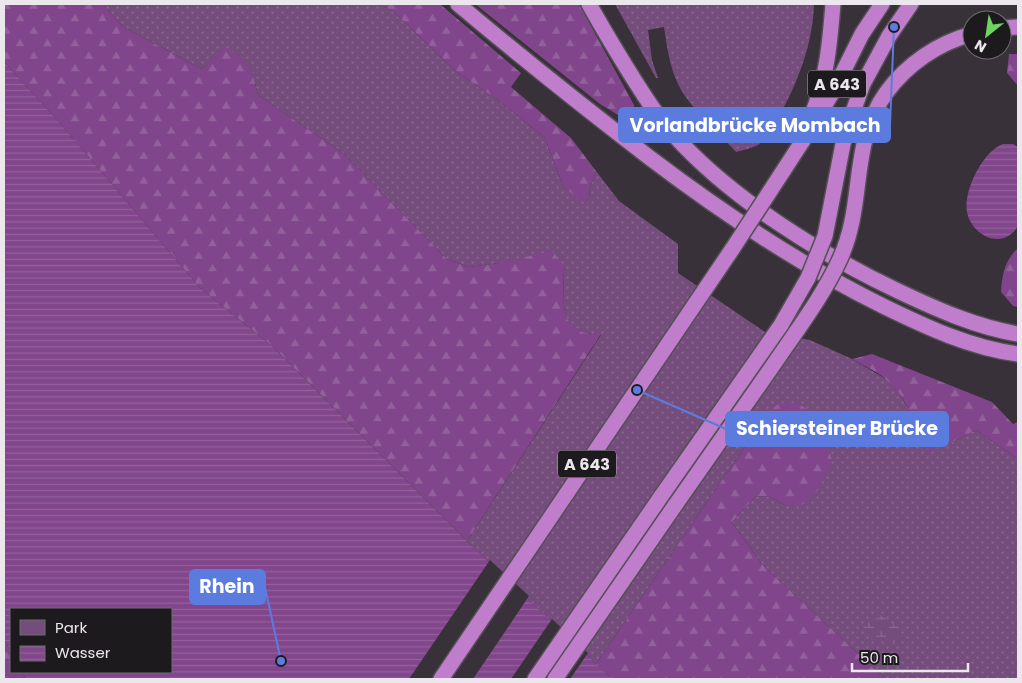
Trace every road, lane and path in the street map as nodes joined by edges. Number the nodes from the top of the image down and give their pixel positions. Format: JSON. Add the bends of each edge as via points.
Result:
{"nodes":[{"id":1,"x":458,"y":4,"type":"edge"},
{"id":2,"x":589,"y":4,"type":"edge"},
{"id":3,"x":833,"y":4,"type":"edge"},
{"id":4,"x":882,"y":4,"type":"edge"},
{"id":5,"x":911,"y":4,"type":"edge"},
{"id":6,"x":962,"y":38,"type":"edge"},
{"id":7,"x":802,"y":142,"type":"junction"},
{"id":8,"x":1018,"y":334,"type":"edge"},
{"id":9,"x":1018,"y":354,"type":"edge"},
{"id":10,"x":441,"y":679,"type":"edge"},
{"id":11,"x":534,"y":679,"type":"edge"},
{"id":12,"x":555,"y":679,"type":"edge"}],
"edges":[{"from":1,"to":9,"type":"highway","via":[[601,121],[750,230],[811,268],[906,317],[962,340]]},
{"from":2,"to":8,"type":"highway","via":[[653,109],[671,132],[691,154],[751,203],[822,251],[914,299],[969,321]]},
{"from":3,"to":7,"type":"highway","via":[[824,80]]},
{"from":4,"to":7,"type":"highway","number":"A 643"},
{"from":5,"to":11,"type":"highway","number":"A 643","bridge":true,"via":[[876,59],[856,104],[843,144],[825,236],[796,302]]},
{"from":6,"to":12,"type":"highway","bridge":true,"via":[[931,51],[914,63],[886,93],[867,129],[854,218],[832,274],[810,312]]},
{"from":7,"to":10,"type":"highway","number":"A 643","bridge":true}]}
